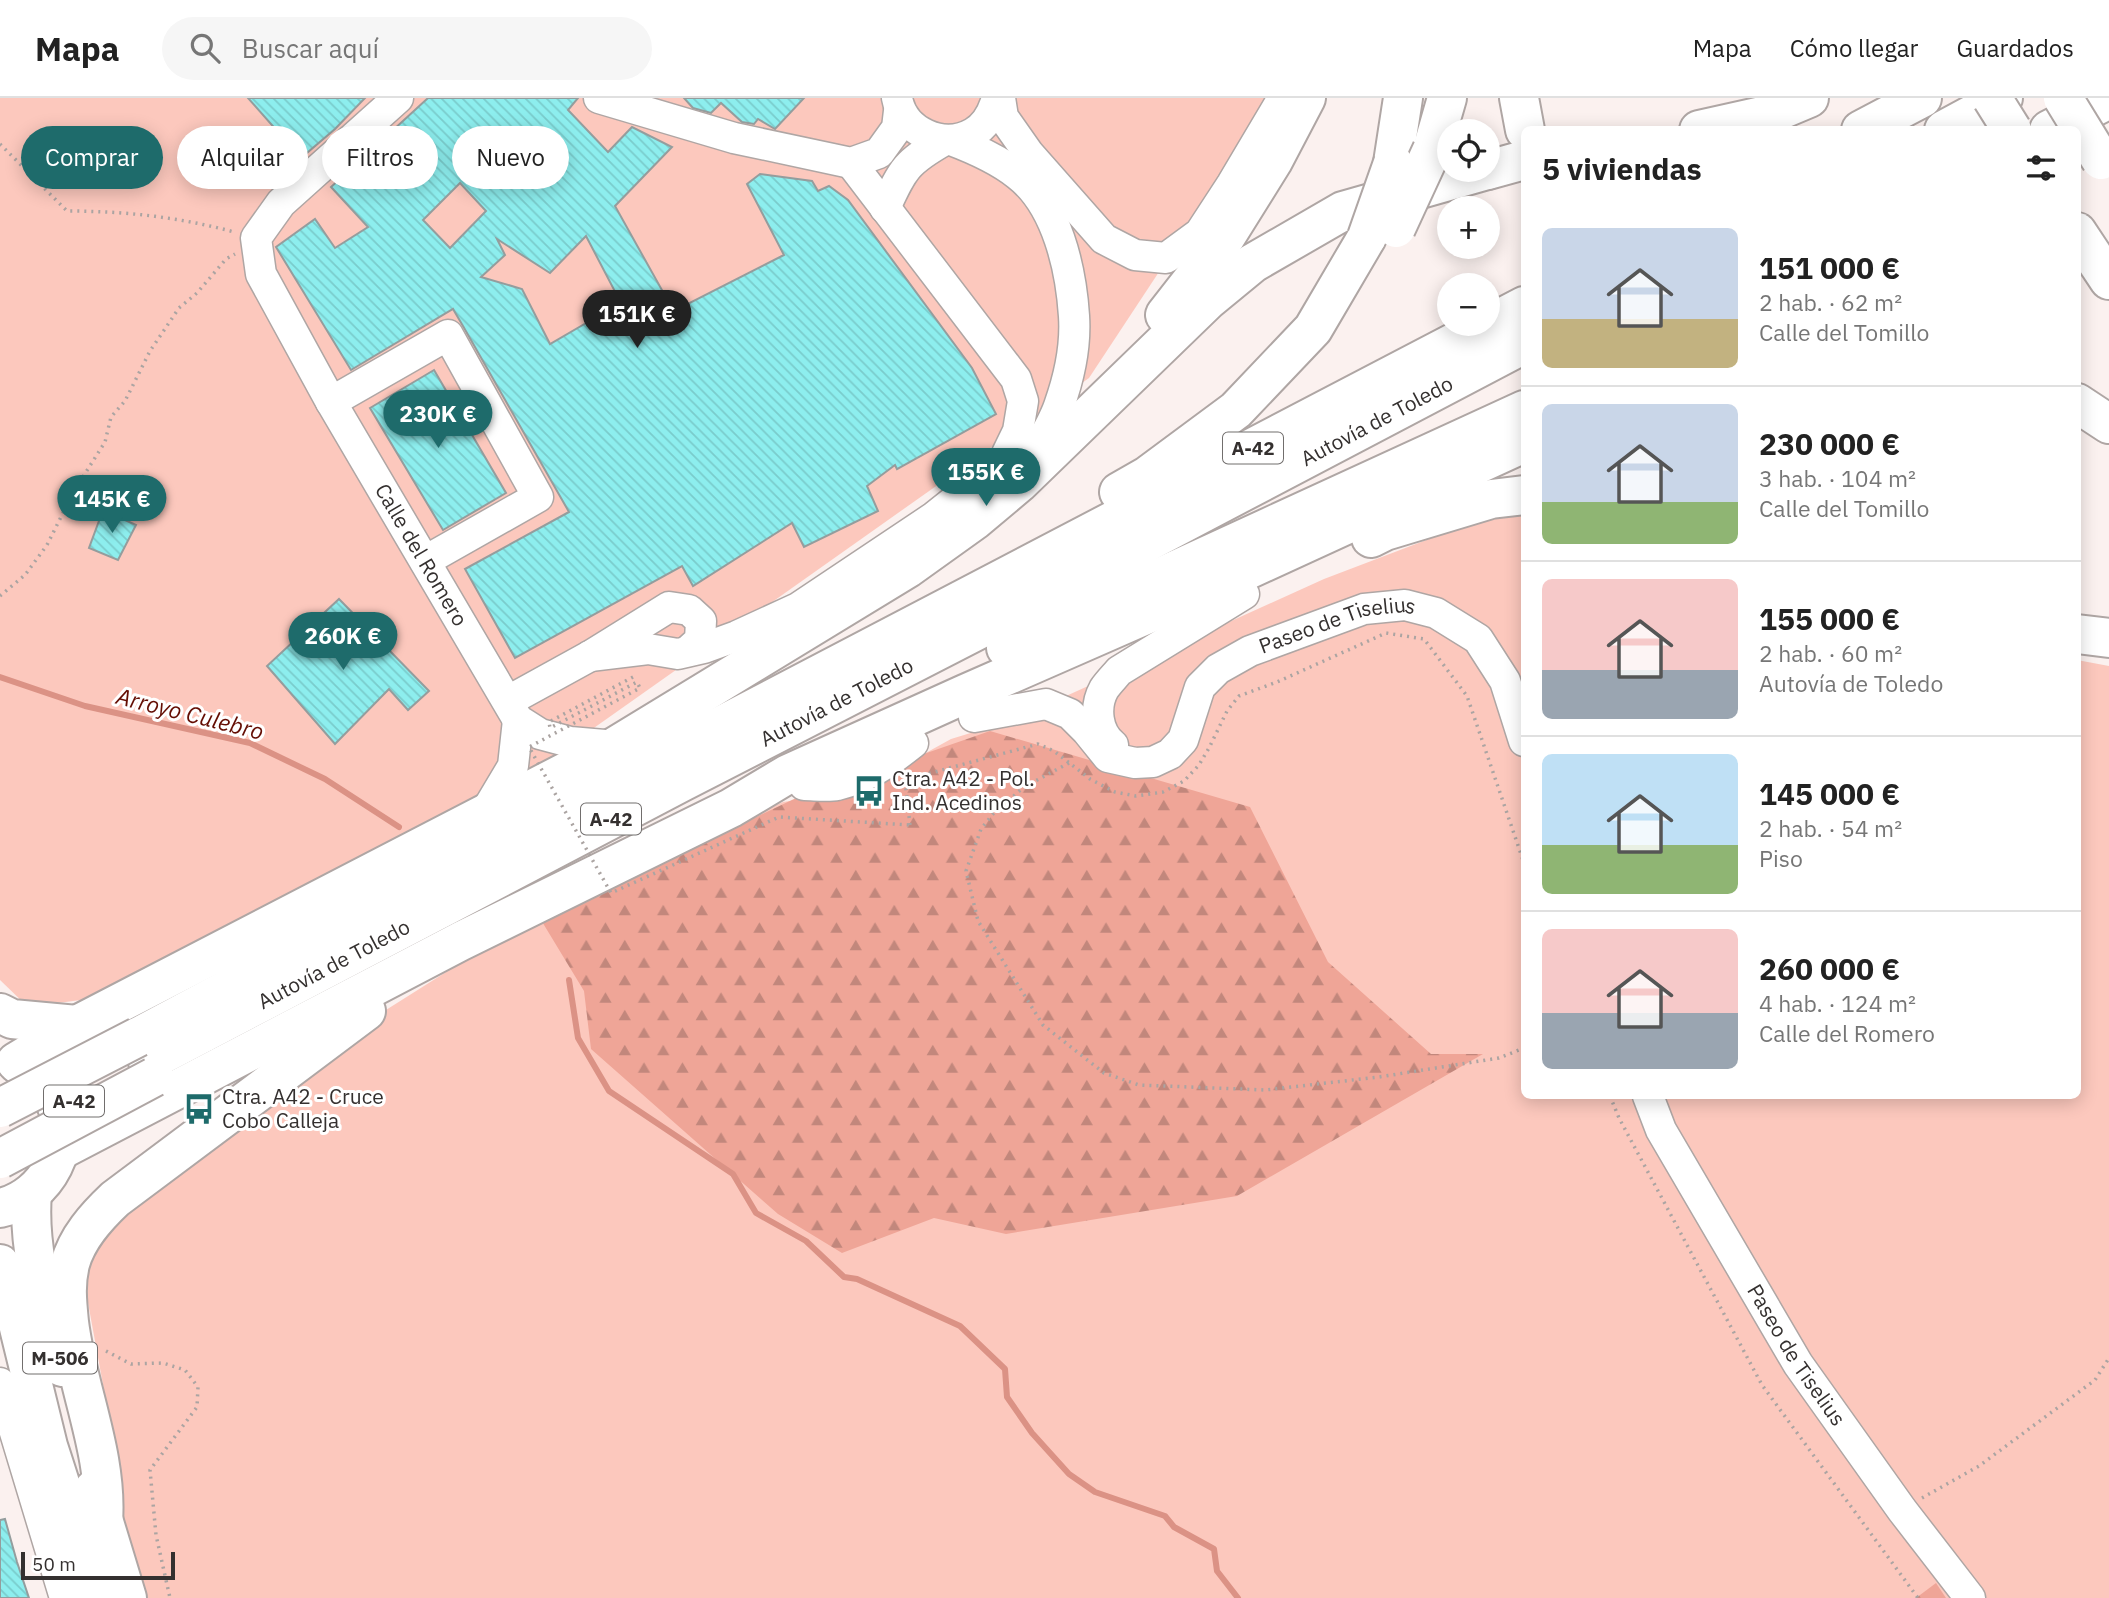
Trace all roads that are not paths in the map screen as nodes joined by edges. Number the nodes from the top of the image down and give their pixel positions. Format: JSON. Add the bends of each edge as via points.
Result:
{"nodes":[{"id":1,"x":398,"y":98,"type":"edge"},
{"id":2,"x":599,"y":98,"type":"edge"},
{"id":3,"x":998,"y":98,"type":"edge"},
{"id":4,"x":1283,"y":98,"type":"edge"},
{"id":5,"x":1306,"y":98,"type":"edge"},
{"id":6,"x":1403,"y":98,"type":"edge"},
{"id":7,"x":1447,"y":98,"type":"edge"},
{"id":8,"x":1809,"y":98,"type":"edge"},
{"id":9,"x":1922,"y":98,"type":"edge"},
{"id":10,"x":1992,"y":98,"type":"edge"},
{"id":11,"x":2003,"y":98,"type":"edge"},
{"id":12,"x":2063,"y":98,"type":"edge"},
{"id":13,"x":2109,"y":99,"type":"edge"},
{"id":14,"x":898,"y":104,"type":"edge"},
{"id":15,"x":1717,"y":126,"type":"edge"},
{"id":16,"x":1869,"y":126,"type":"edge"},
{"id":17,"x":1951,"y":126,"type":"edge"},
{"id":18,"x":2010,"y":126,"type":"edge"},
{"id":19,"x":2057,"y":126,"type":"edge"},
{"id":20,"x":2080,"y":126,"type":"edge"},
{"id":21,"x":2081,"y":127,"type":"edge"},
{"id":22,"x":948,"y":140,"type":"junction"},
{"id":23,"x":1521,"y":161,"type":"edge"},
{"id":24,"x":851,"y":163,"type":"junction"},
{"id":25,"x":1500,"y":166,"type":"edge"},
{"id":26,"x":2105,"y":166,"type":"edge"},
{"id":27,"x":1445,"y":182,"type":"edge"},
{"id":28,"x":885,"y":208,"type":"junction"},
{"id":29,"x":1382,"y":232,"type":"junction"},
{"id":30,"x":2081,"y":238,"type":"edge"},
{"id":31,"x":2109,"y":280,"type":"edge"},
{"id":32,"x":1521,"y":308,"type":"edge"},
{"id":33,"x":1521,"y":346,"type":"edge"},
{"id":34,"x":331,"y":402,"type":"junction"},
{"id":35,"x":2081,"y":405,"type":"edge"},
{"id":36,"x":1521,"y":411,"type":"edge"},
{"id":37,"x":1083,"y":419,"type":"junction"},
{"id":38,"x":2109,"y":424,"type":"edge"},
{"id":39,"x":1521,"y":444,"type":"edge"},
{"id":40,"x":1019,"y":483,"type":"junction"},
{"id":41,"x":1521,"y":495,"type":"edge"},
{"id":42,"x":425,"y":561,"type":"junction"},
{"id":43,"x":1075,"y":580,"type":"junction"},
{"id":44,"x":980,"y":588,"type":"junction"},
{"id":45,"x":1244,"y":594,"type":"junction"},
{"id":46,"x":2081,"y":634,"type":"edge"},
{"id":47,"x":2109,"y":638,"type":"edge"},
{"id":48,"x":688,"y":651,"type":"junction"},
{"id":49,"x":590,"y":656,"type":"junction"},
{"id":50,"x":513,"y":710,"type":"junction"},
{"id":51,"x":974,"y":717,"type":"junction"},
{"id":52,"x":1521,"y":732,"type":"edge"},
{"id":53,"x":616,"y":746,"type":"junction"},
{"id":54,"x":795,"y":746,"type":"junction"},
{"id":55,"x":1135,"y":763,"type":"junction"},
{"id":56,"x":731,"y":807,"type":"junction"},
{"id":57,"x":485,"y":813,"type":"junction"},
{"id":58,"x":461,"y":941,"type":"junction"},
{"id":59,"x":0,"y":1013,"type":"edge"},
{"id":60,"x":77,"y":1025,"type":"junction"},
{"id":61,"x":147,"y":1059,"type":"junction"},
{"id":62,"x":8,"y":1060,"type":"edge"},
{"id":63,"x":1649,"y":1099,"type":"edge"},
{"id":64,"x":0,"y":1108,"type":"edge"},
{"id":65,"x":0,"y":1141,"type":"edge"},
{"id":66,"x":59,"y":1151,"type":"junction"},
{"id":67,"x":0,"y":1159,"type":"edge"},
{"id":68,"x":16,"y":1201,"type":"edge"},
{"id":69,"x":0,"y":1264,"type":"edge"},
{"id":70,"x":0,"y":1341,"type":"edge"},
{"id":71,"x":0,"y":1382,"type":"edge"},
{"id":72,"x":48,"y":1446,"type":"junction"},
{"id":73,"x":103,"y":1522,"type":"junction"},
{"id":74,"x":114,"y":1589,"type":"edge"},
{"id":75,"x":67,"y":1598,"type":"edge"},
{"id":76,"x":1970,"y":1598,"type":"edge"}],
"edges":[{"from":1,"to":34,"type":"street","name":"Calle del Romero","via":[[281,203],[256,238],[261,274]]},
{"from":2,"to":24,"type":"street","via":[[734,138]]},
{"from":3,"to":4,"type":"street","via":[[1003,117],[1029,154],[1104,239],[1135,255],[1166,258],[1200,233]]},
{"from":3,"to":22,"type":"street","via":[[991,116],[974,133]]},
{"from":5,"to":37,"type":"main road","via":[[1225,238]]},
{"from":6,"to":29,"type":"main road","bridge":true},
{"from":7,"to":29,"type":"main road","bridge":true,"via":[[1432,150]]},
{"from":8,"to":15,"type":"main road","via":[[1771,114]]},
{"from":9,"to":16,"type":"main road"},
{"from":10,"to":18,"type":"main road","bridge":true},
{"from":11,"to":17,"type":"main road"},
{"from":12,"to":20,"type":"main road","bridge":true},
{"from":13,"to":19,"type":"main road"},
{"from":14,"to":22,"type":"street","via":[[918,132]]},
{"from":14,"to":24,"type":"street","via":[[897,128],[879,153]]},
{"from":21,"to":26,"type":"main road","bridge":true},
{"from":22,"to":28,"type":"street","via":[[920,154],[901,173]]},
{"from":22,"to":40,"type":"street","via":[[977,149],[1020,176],[1044,204],[1064,251],[1074,318],[1070,365],[1058,408]]},
{"from":23,"to":25,"type":"main road"},
{"from":24,"to":28,"type":"street"},
{"from":27,"to":37,"type":"main road","via":[[1343,211],[1253,263]]},
{"from":28,"to":48,"type":"street","via":[[1016,379],[1023,401],[1018,430],[1003,462],[934,517],[798,608],[737,636]]},
{"from":29,"to":44,"type":"main road","via":[[1313,329],[1236,410],[1147,476],[1075,516]]},
{"from":30,"to":31,"type":"main road"},
{"from":32,"to":44,"type":"main road","name":"Autovía de Toledo","number":"A-42"},
{"from":33,"to":43,"type":"main road","name":"Autovía de Toledo","number":"A-42"},
{"from":34,"to":42,"type":"street","name":"Calle del Romero"},
{"from":34,"to":42,"type":"street","via":[[448,335],[538,497]]},
{"from":35,"to":38,"type":"main road"},
{"from":36,"to":54,"type":"main road"},
{"from":37,"to":40,"type":"main road"},
{"from":39,"to":56,"type":"main road","via":[[788,774]]},
{"from":40,"to":53,"type":"main road","via":[[908,568]]},
{"from":41,"to":45,"type":"main road","via":[[1492,499],[1385,531]]},
{"from":42,"to":50,"type":"street","name":"Calle del Romero"},
{"from":43,"to":54,"type":"main road","via":[[1046,608],[836,719]]},
{"from":43,"to":61,"type":"main road","name":"Autovía de Toledo","number":"A-42"},
{"from":44,"to":61,"type":"main road","name":"Autovía de Toledo","number":"A-42","via":[[680,747]]},
{"from":45,"to":51,"type":"main road"},
{"from":45,"to":55,"type":"street","via":[[1119,671],[1104,689],[1097,714],[1106,740]]},
{"from":46,"to":47,"type":"main road"},
{"from":48,"to":49,"type":"street","via":[[648,649]]},
{"from":48,"to":49,"type":"street","via":[[700,640],[701,621],[689,610],[669,607]]},
{"from":49,"to":50,"type":"street"},
{"from":50,"to":53,"type":"street","via":[[540,734]]},
{"from":50,"to":57,"type":"street","via":[[513,766]]},
{"from":51,"to":55,"type":"street","via":[[1046,704],[1070,713],[1108,757]]},
{"from":51,"to":56,"type":"main road","via":[[804,785]]},
{"from":52,"to":55,"type":"street","name":"Paseo de Tiselius","via":[[1505,681],[1478,639],[1436,612],[1405,606],[1364,609],[1250,651],[1218,669],[1200,687],[1183,740],[1170,754]]},
{"from":53,"to":57,"type":"main road"},
{"from":54,"to":61,"type":"main road","via":[[507,892]]},
{"from":56,"to":58,"type":"main road"},
{"from":57,"to":60,"type":"main road"},
{"from":58,"to":66,"type":"main road"},
{"from":58,"to":73,"type":"main road","via":[[115,1199],[84,1233],[71,1262],[66,1292],[72,1348],[98,1455]]},
{"from":59,"to":60,"type":"main road","via":[[12,1019]]},
{"from":60,"to":62,"type":"main road"},
{"from":61,"to":64,"type":"main road","number":"A-42","bridge":true},
{"from":61,"to":65,"type":"main road","number":"A-42"},
{"from":61,"to":67,"type":"main road","bridge":true},
{"from":62,"to":66,"type":"main road","number":"M-506","via":[[38,1078],[54,1099],[61,1125]]},
{"from":63,"to":76,"type":"street","name":"Paseo de Tiselius","via":[[1661,1130],[1798,1364]]},
{"from":66,"to":68,"type":"main road","number":"M-506","via":[[50,1175]]},
{"from":68,"to":73,"type":"main road","number":"M-506","via":[[31,1234],[34,1261]]},
{"from":69,"to":72,"type":"main road","number":"M-506"},
{"from":70,"to":72,"type":"main road"},
{"from":71,"to":75,"type":"street"},
{"from":72,"to":74,"type":"main road","number":"M-506"},
{"from":72,"to":75,"type":"street"},
{"from":73,"to":74,"type":"main road","number":"M-506"}]}
